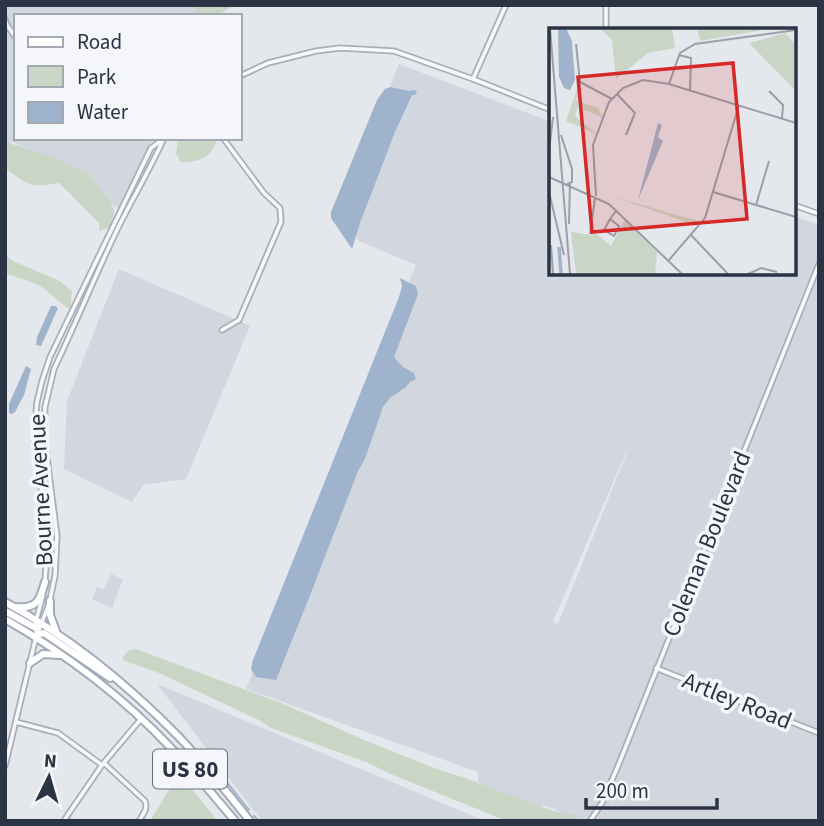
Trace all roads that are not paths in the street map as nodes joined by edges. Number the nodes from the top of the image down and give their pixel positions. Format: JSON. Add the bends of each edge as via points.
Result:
{"nodes":[{"id":1,"x":506,"y":5,"type":"edge"},
{"id":2,"x":606,"y":5,"type":"edge"},
{"id":3,"x":5,"y":19,"type":"edge"},
{"id":4,"x":606,"y":28,"type":"edge"},
{"id":5,"x":14,"y":35,"type":"edge"},
{"id":6,"x":242,"y":75,"type":"edge"},
{"id":7,"x":473,"y":79,"type":"junction"},
{"id":8,"x":549,"y":109,"type":"edge"},
{"id":9,"x":161,"y":140,"type":"edge"},
{"id":10,"x":163,"y":140,"type":"edge"},
{"id":11,"x":225,"y":140,"type":"edge"},
{"id":12,"x":796,"y":206,"type":"edge"},
{"id":13,"x":819,"y":214,"type":"edge"},
{"id":14,"x":819,"y":264,"type":"edge"},
{"id":15,"x":222,"y":330,"type":"dead end"},
{"id":16,"x":45,"y":582,"type":"junction"},
{"id":17,"x":50,"y":601,"type":"junction"},
{"id":18,"x":7,"y":606,"type":"edge"},
{"id":19,"x":5,"y":619,"type":"edge"},
{"id":20,"x":38,"y":624,"type":"junction"},
{"id":21,"x":59,"y":636,"type":"junction"},
{"id":22,"x":36,"y":638,"type":"junction"},
{"id":23,"x":63,"y":655,"type":"junction"},
{"id":24,"x":30,"y":663,"type":"junction"},
{"id":25,"x":656,"y":668,"type":"junction"},
{"id":26,"x":128,"y":689,"type":"junction"},
{"id":27,"x":141,"y":719,"type":"junction"},
{"id":28,"x":16,"y":722,"type":"junction"},
{"id":29,"x":819,"y":733,"type":"edge"},
{"id":30,"x":103,"y":764,"type":"junction"},
{"id":31,"x":5,"y":766,"type":"edge"},
{"id":32,"x":66,"y":820,"type":"edge"},
{"id":33,"x":138,"y":821,"type":"edge"},
{"id":34,"x":235,"y":821,"type":"edge"},
{"id":35,"x":250,"y":821,"type":"edge"},
{"id":36,"x":590,"y":821,"type":"edge"}],
"edges":[{"from":1,"to":7,"type":"street"},
{"from":2,"to":4,"type":"street"},
{"from":3,"to":5,"type":"street"},
{"from":6,"to":7,"type":"street","via":[[268,63],[340,48],[394,51]]},
{"from":7,"to":8,"type":"street"},
{"from":9,"to":16,"type":"street","name":"Bourne Avenue","via":[[151,148],[42,381],[35,444],[48,536]]},
{"from":10,"to":17,"type":"street","name":"Bourne Avenue","via":[[54,369],[44,434],[57,536]]},
{"from":11,"to":15,"type":"street","via":[[280,208],[281,222],[239,320]]},
{"from":12,"to":13,"type":"street"},
{"from":14,"to":25,"type":"street","name":"Coleman Boulevard"},
{"from":16,"to":18,"type":"main road","via":[[36,604]]},
{"from":16,"to":20,"type":"street","name":"Bourne Avenue"},
{"from":17,"to":20,"type":"street","name":"Bourne Avenue"},
{"from":17,"to":21,"type":"main road"},
{"from":18,"to":20,"type":"main road","number":"US 80"},
{"from":19,"to":22,"type":"main road","number":"US 80"},
{"from":20,"to":21,"type":"main road","number":"US 80"},
{"from":20,"to":22,"type":"street"},
{"from":21,"to":26,"type":"main road","number":"US 80"},
{"from":22,"to":23,"type":"main road","number":"US 80"},
{"from":22,"to":24,"type":"street"},
{"from":22,"to":26,"type":"main road","via":[[44,633]]},
{"from":23,"to":24,"type":"main road","via":[[43,654]]},
{"from":23,"to":27,"type":"main road","number":"US 80"},
{"from":24,"to":28,"type":"street"},
{"from":25,"to":29,"type":"street","name":"Artley Road"},
{"from":25,"to":36,"type":"street","name":"Coleman Boulevard","via":[[603,802]]},
{"from":26,"to":35,"type":"main road","number":"US 80","via":[[179,737]]},
{"from":27,"to":30,"type":"street"},
{"from":27,"to":34,"type":"main road","number":"US 80"},
{"from":28,"to":30,"type":"street","via":[[58,733]]},
{"from":28,"to":31,"type":"street"},
{"from":30,"to":32,"type":"street"},
{"from":30,"to":33,"type":"street","via":[[145,801],[146,810]]}]}
